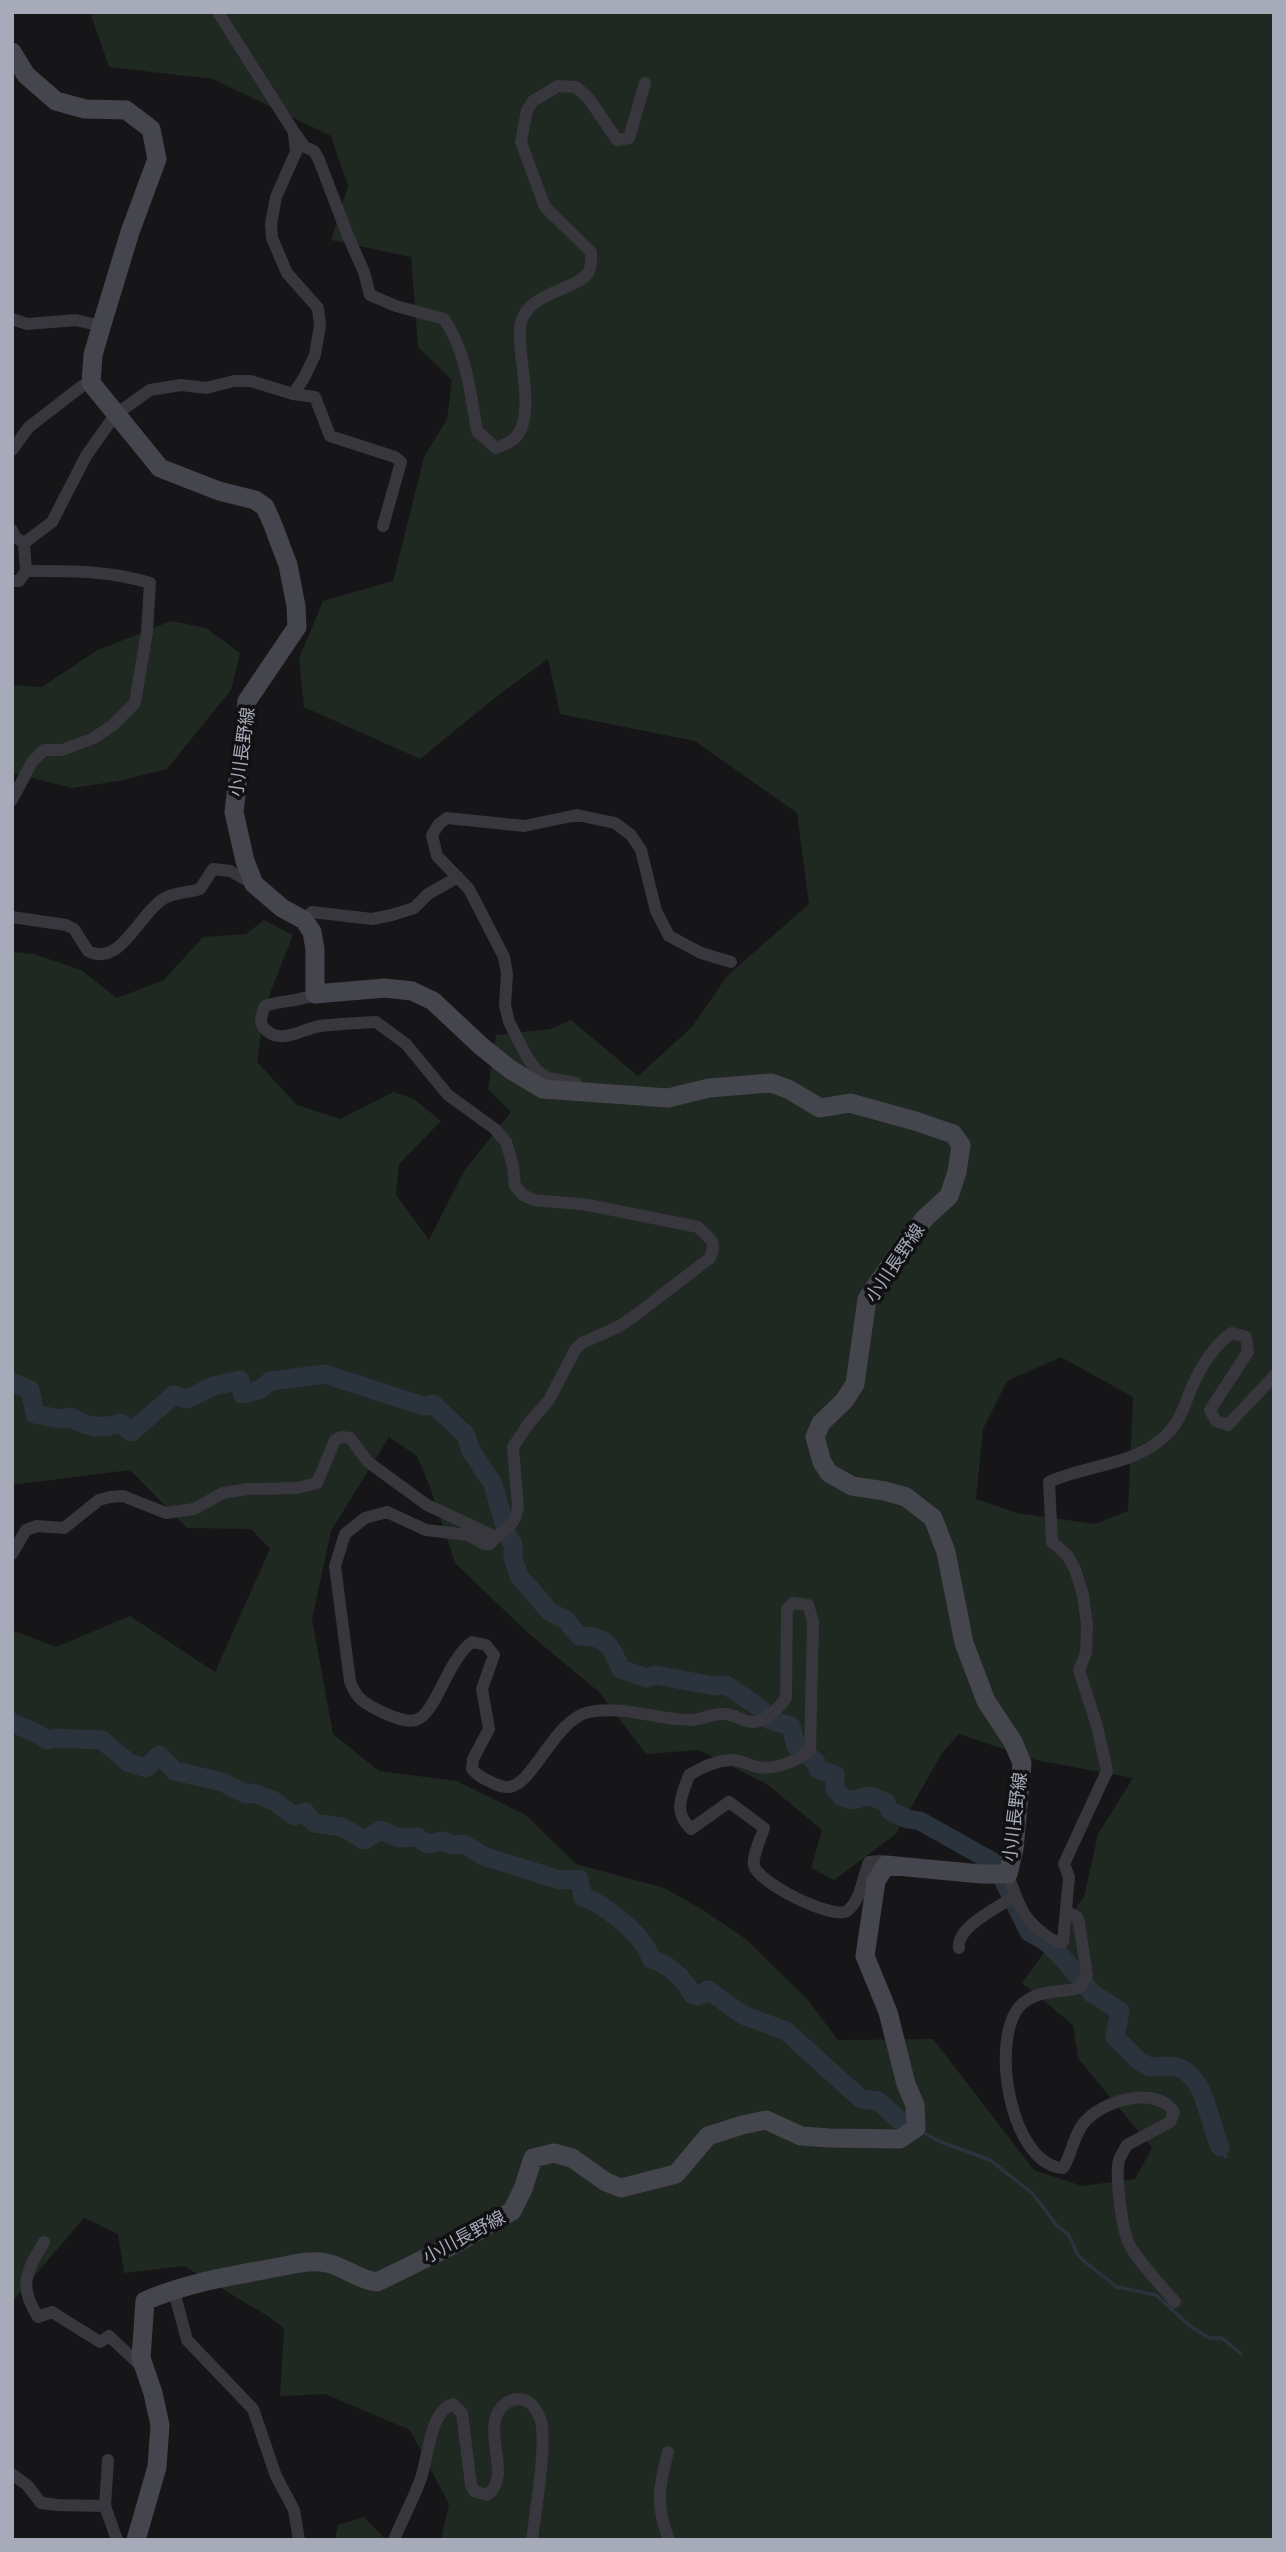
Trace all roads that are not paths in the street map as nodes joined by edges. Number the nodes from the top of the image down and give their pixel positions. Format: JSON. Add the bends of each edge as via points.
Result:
{"nodes":[{"id":1,"x":218,"y":12,"type":"edge"},
{"id":2,"x":12,"y":52,"type":"edge"},
{"id":3,"x":645,"y":83,"type":"dead end"},
{"id":4,"x":294,"y":131,"type":"junction"},
{"id":5,"x":12,"y":318,"type":"edge"},
{"id":6,"x":101,"y":326,"type":"junction"},
{"id":7,"x":91,"y":383,"type":"junction"},
{"id":8,"x":293,"y":394,"type":"junction"},
{"id":9,"x":115,"y":415,"type":"junction"},
{"id":10,"x":12,"y":450,"type":"edge"},
{"id":11,"x":383,"y":526,"type":"dead end"},
{"id":12,"x":12,"y":530,"type":"edge"},
{"id":13,"x":24,"y":543,"type":"junction"},
{"id":14,"x":26,"y":572,"type":"junction"},
{"id":15,"x":12,"y":582,"type":"edge"},
{"id":16,"x":12,"y":800,"type":"edge"},
{"id":17,"x":458,"y":877,"type":"junction"},
{"id":18,"x":254,"y":884,"type":"junction"},
{"id":19,"x":12,"y":917,"type":"edge"},
{"id":20,"x":304,"y":920,"type":"junction"},
{"id":21,"x":731,"y":962,"type":"dead end"},
{"id":22,"x":315,"y":994,"type":"junction"},
{"id":23,"x":586,"y":1092,"type":"junction"},
{"id":24,"x":1274,"y":1376,"type":"edge"},
{"id":25,"x":494,"y":1536,"type":"junction"},
{"id":26,"x":12,"y":1554,"type":"edge"},
{"id":27,"x":886,"y":1865,"type":"junction"},
{"id":28,"x":1008,"y":1874,"type":"junction"},
{"id":29,"x":1015,"y":1896,"type":"junction"},
{"id":30,"x":1066,"y":1910,"type":"junction"},
{"id":31,"x":959,"y":1948,"type":"dead end"},
{"id":32,"x":44,"y":2242,"type":"dead end"},
{"id":33,"x":173,"y":2288,"type":"junction"},
{"id":34,"x":1175,"y":2302,"type":"dead end"},
{"id":35,"x":145,"y":2370,"type":"junction"},
{"id":36,"x":668,"y":2452,"type":"dead end"},
{"id":37,"x":108,"y":2460,"type":"dead end"},
{"id":38,"x":12,"y":2474,"type":"edge"},
{"id":39,"x":105,"y":2506,"type":"junction"},
{"id":40,"x":117,"y":2540,"type":"edge"},
{"id":41,"x":136,"y":2540,"type":"edge"},
{"id":42,"x":299,"y":2540,"type":"edge"},
{"id":43,"x":394,"y":2540,"type":"edge"},
{"id":44,"x":532,"y":2540,"type":"edge"},
{"id":45,"x":669,"y":2540,"type":"edge"}],
"edges":[{"from":1,"to":4,"type":"street"},
{"from":2,"to":6,"type":"main road","via":[[26,75],[56,101],[85,109],[126,110],[152,129],[157,159]]},
{"from":3,"to":4,"type":"street","via":[[629,138],[624,141],[617,141],[576,87],[558,86],[527,110],[521,142],[545,207],[591,252],[591,264],[584,278],[547,294],[527,311],[520,326],[524,374],[521,431],[513,441],[496,448],[477,431],[470,384],[453,332],[444,319],[370,295],[326,175],[314,151]]},
{"from":4,"to":8,"type":"street","via":[[296,152],[276,197],[272,238],[287,273],[318,308],[320,325],[315,355]]},
{"from":5,"to":6,"type":"street","via":[[27,324],[76,320]]},
{"from":6,"to":7,"type":"main road"},
{"from":7,"to":9,"type":"main road","name":"小川長野線"},
{"from":7,"to":10,"type":"street","via":[[29,427]]},
{"from":8,"to":9,"type":"street","via":[[251,381],[206,388],[181,385],[150,390]]},
{"from":8,"to":11,"type":"street","via":[[315,397],[330,436],[401,462]]},
{"from":9,"to":13,"type":"street","via":[[86,456],[52,522]]},
{"from":9,"to":18,"type":"main road","name":"小川長野線","via":[[160,468],[265,507],[288,565],[297,627],[247,701],[241,746],[234,812]]},
{"from":12,"to":13,"type":"street"},
{"from":13,"to":14,"type":"street"},
{"from":14,"to":15,"type":"street"},
{"from":14,"to":16,"type":"street","via":[[130,576],[150,583],[150,604],[135,703],[94,738],[62,750],[44,750],[32,762]]},
{"from":17,"to":20,"type":"street","via":[[414,908],[392,915],[372,919],[312,912]]},
{"from":17,"to":21,"type":"street","via":[[437,856],[433,845],[432,835],[447,818],[524,826],[577,815],[615,823],[641,850],[656,911],[669,936]]},
{"from":17,"to":23,"type":"street","via":[[469,888],[504,957],[505,1005],[527,1057],[548,1078],[581,1084]]},
{"from":18,"to":19,"type":"street","via":[[230,871],[213,869],[200,889],[162,900],[119,948],[106,955],[88,951],[74,929],[65,925]]},
{"from":18,"to":20,"type":"main road"},
{"from":20,"to":22,"type":"main road","via":[[315,949]]},
{"from":22,"to":23,"type":"main road","name":"小川長野線","via":[[385,988],[412,991],[433,1001],[481,1046],[531,1083],[544,1089]]},
{"from":22,"to":25,"type":"street","via":[[265,1006],[260,1018],[263,1028],[283,1038],[317,1027],[376,1022],[405,1044],[447,1095],[495,1129],[506,1142],[515,1186],[523,1195],[688,1224],[712,1241],[710,1258],[700,1266],[625,1322],[575,1350],[549,1400],[513,1447],[518,1507],[513,1524]]},
{"from":23,"to":28,"type":"main road","name":"小川長野線","via":[[668,1098],[709,1088],[771,1083],[820,1108],[850,1103],[953,1134],[961,1145],[949,1196],[909,1238],[867,1299],[855,1384],[821,1423],[815,1437],[829,1473],[852,1486],[906,1497],[933,1518],[946,1552],[964,1643],[986,1701],[1022,1763]]},
{"from":24,"to":30,"type":"street","via":[[1228,1425],[1216,1420],[1210,1410],[1248,1352],[1247,1338],[1232,1333],[1222,1339],[1193,1384],[1177,1422],[1156,1443],[1137,1455],[1049,1482],[1052,1542],[1067,1555],[1083,1595],[1086,1653],[1079,1670],[1107,1771],[1064,1864],[1069,1877]]},
{"from":25,"to":26,"type":"street","via":[[427,1505],[368,1462],[350,1438],[341,1437],[335,1440],[317,1483],[223,1493],[194,1509],[166,1513],[124,1496],[110,1497],[99,1500],[64,1528],[26,1530]]},
{"from":25,"to":27,"type":"street","via":[[490,1544],[484,1544],[468,1535],[426,1530],[387,1512],[365,1518],[345,1534],[335,1566],[350,1681],[362,1702],[391,1716],[416,1720],[427,1714],[453,1661],[465,1647],[472,1642],[486,1645],[494,1655],[482,1689],[489,1729],[472,1769],[508,1788],[516,1785],[572,1720],[592,1711],[692,1720],[723,1713],[758,1721],[786,1698],[786,1609],[793,1603],[808,1605],[813,1622],[810,1751],[776,1766],[757,1767],[733,1759],[705,1766],[689,1774],[678,1808],[691,1829],[729,1802],[764,1828],[754,1860],[757,1871],[789,1896],[836,1914],[850,1908],[869,1862]]},
{"from":27,"to":28,"type":"main road","name":"小川長野線"},
{"from":27,"to":33,"type":"main road","name":"小川長野線","via":[[876,1881],[865,1956],[888,2012],[915,2105],[916,2128],[900,2139],[801,2136],[766,2120],[754,2122],[708,2136],[676,2174],[621,2188],[572,2158],[554,2153],[533,2158],[512,2211],[376,2282],[363,2281],[329,2263],[307,2261]]},
{"from":28,"to":29,"type":"street"},
{"from":29,"to":30,"type":"street","via":[[1028,1923],[1056,1942],[1063,1942]]},
{"from":29,"to":31,"type":"street","via":[[965,1929]]},
{"from":30,"to":34,"type":"street","via":[[1079,1923],[1087,1975],[1079,1987],[1030,1999],[1010,2024],[1006,2054],[1015,2116],[1042,2159],[1063,2168],[1078,2132],[1092,2115],[1133,2099],[1161,2100],[1169,2105],[1174,2112],[1170,2122],[1124,2150],[1118,2178],[1128,2244]]},
{"from":32,"to":35,"type":"street","via":[[25,2281],[28,2301],[38,2317],[52,2312],[100,2342],[109,2336]]},
{"from":33,"to":35,"type":"main road","name":"小川長野線","via":[[145,2301],[141,2358]]},
{"from":33,"to":42,"type":"street","via":[[190,2350],[253,2409],[276,2476],[294,2510]]},
{"from":35,"to":41,"type":"main road","name":"小川長野線","via":[[160,2425],[157,2467]]},
{"from":36,"to":45,"type":"street","via":[[658,2503]]},
{"from":37,"to":39,"type":"street"},
{"from":38,"to":39,"type":"street","via":[[41,2503]]},
{"from":39,"to":40,"type":"street"},
{"from":43,"to":44,"type":"street","via":[[421,2478],[442,2411],[453,2404],[462,2413],[471,2485],[487,2495],[497,2475],[497,2415],[514,2399],[527,2401],[536,2409],[542,2424]]}]}
